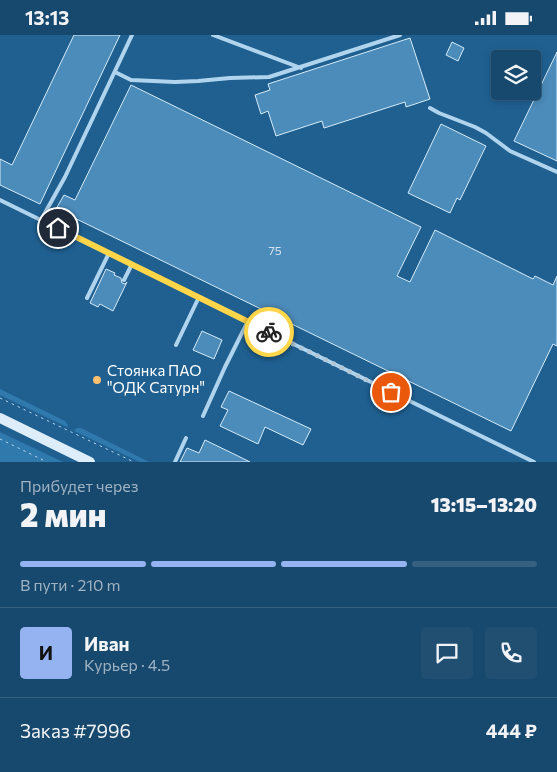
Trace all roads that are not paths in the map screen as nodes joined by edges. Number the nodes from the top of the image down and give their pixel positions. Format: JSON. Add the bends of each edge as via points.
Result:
{"nodes":[{"id":1,"x":132,"y":35,"type":"edge"},
{"id":2,"x":212,"y":35,"type":"edge"},
{"id":3,"x":400,"y":35,"type":"edge"},
{"id":4,"x":301,"y":68,"type":"junction"},
{"id":5,"x":115,"y":72,"type":"junction"},
{"id":6,"x":430,"y":108,"type":"dead end"},
{"id":7,"x":557,"y":172,"type":"edge"},
{"id":8,"x":0,"y":200,"type":"edge"},
{"id":9,"x":41,"y":220,"type":"junction"},
{"id":10,"x":109,"y":253,"type":"junction"},
{"id":11,"x":132,"y":264,"type":"junction"},
{"id":12,"x":124,"y":280,"type":"dead end"},
{"id":13,"x":199,"y":297,"type":"junction"},
{"id":14,"x":87,"y":298,"type":"dead end"},
{"id":15,"x":248,"y":321,"type":"junction"},
{"id":16,"x":176,"y":345,"type":"dead end"},
{"id":17,"x":203,"y":416,"type":"dead end"},
{"id":18,"x":0,"y":418,"type":"edge"},
{"id":19,"x":186,"y":439,"type":"dead end"},
{"id":20,"x":90,"y":462,"type":"edge"},
{"id":21,"x":175,"y":462,"type":"edge"},
{"id":22,"x":534,"y":462,"type":"edge"}],
"edges":[{"from":1,"to":5,"type":"lane"},
{"from":2,"to":4,"type":"lane"},
{"from":3,"to":4,"type":"lane"},
{"from":4,"to":5,"type":"lane","via":[[269,77],[175,82],[131,80]]},
{"from":5,"to":9,"type":"lane"},
{"from":6,"to":7,"type":"lane","via":[[475,127],[510,151]]},
{"from":8,"to":9,"type":"lane"},
{"from":9,"to":10,"type":"lane"},
{"from":10,"to":11,"type":"lane"},
{"from":10,"to":14,"type":"lane"},
{"from":11,"to":12,"type":"lane"},
{"from":11,"to":13,"type":"lane"},
{"from":13,"to":15,"type":"lane"},
{"from":13,"to":16,"type":"lane"},
{"from":15,"to":17,"type":"lane"},
{"from":15,"to":22,"type":"lane"},
{"from":18,"to":20,"type":"main road"},
{"from":19,"to":21,"type":"lane"}]}
